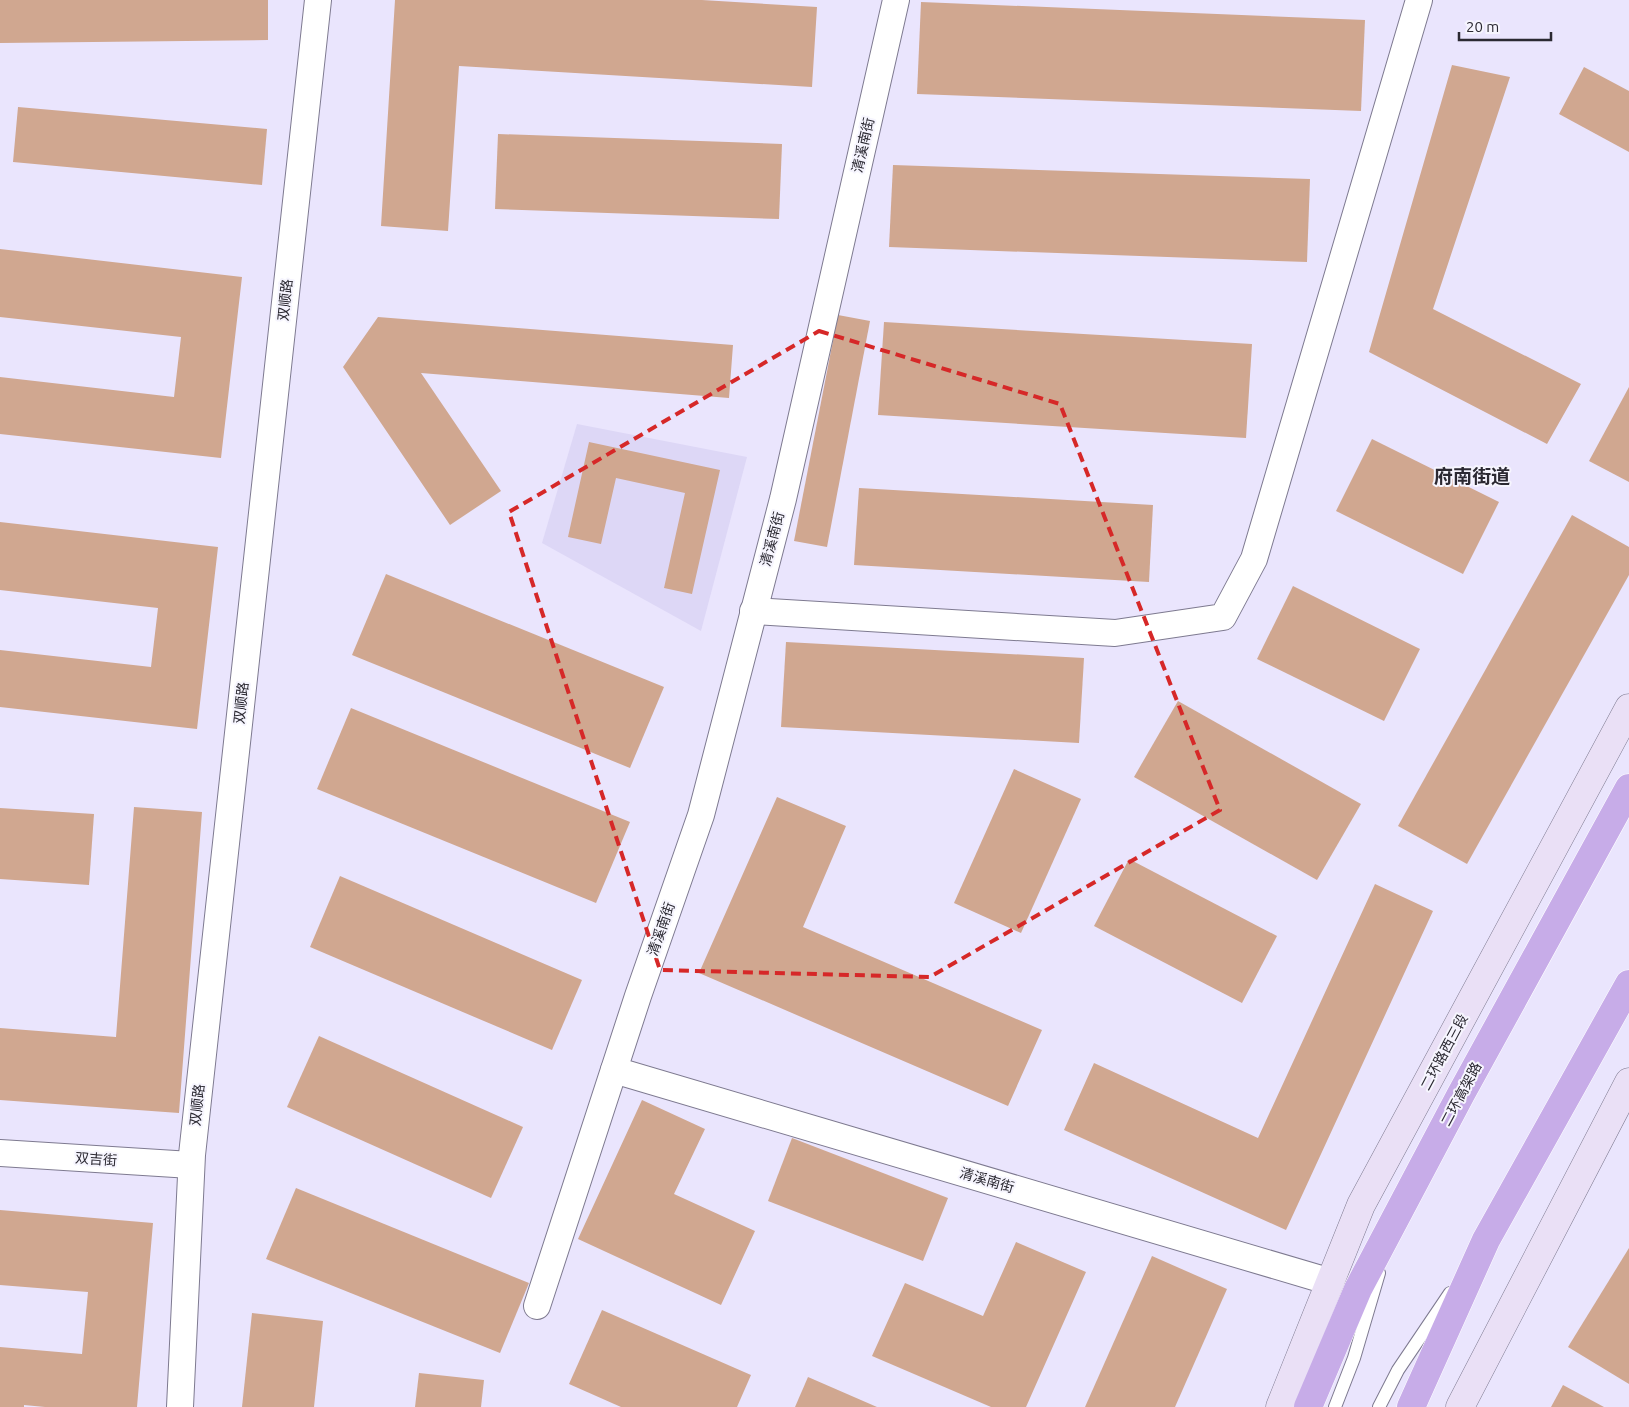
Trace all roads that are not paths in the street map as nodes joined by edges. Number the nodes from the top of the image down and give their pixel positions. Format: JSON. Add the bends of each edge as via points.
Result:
{"nodes":[{"id":1,"x":318,"y":0,"type":"edge"},
{"id":2,"x":896,"y":0,"type":"edge"},
{"id":3,"x":1419,"y":0,"type":"edge"},
{"id":4,"x":753,"y":611,"type":"junction"},
{"id":5,"x":1629,"y":708,"type":"edge"},
{"id":6,"x":1629,"y":788,"type":"edge"},
{"id":7,"x":1629,"y":984,"type":"edge"},
{"id":8,"x":614,"y":1070,"type":"junction"},
{"id":9,"x":1629,"y":1082,"type":"edge"},
{"id":10,"x":0,"y":1153,"type":"edge"},
{"id":11,"x":191,"y":1165,"type":"junction"},
{"id":12,"x":1394,"y":1220,"type":"junction"},
{"id":13,"x":1486,"y":1240,"type":"junction"},
{"id":14,"x":1331,"y":1282,"type":"junction"},
{"id":15,"x":537,"y":1306,"type":"dead end"},
{"id":16,"x":180,"y":1407,"type":"edge"},
{"id":17,"x":1280,"y":1407,"type":"edge"},
{"id":18,"x":1308,"y":1407,"type":"edge"},
{"id":19,"x":1335,"y":1407,"type":"edge"},
{"id":20,"x":1378,"y":1407,"type":"edge"},
{"id":21,"x":1411,"y":1407,"type":"edge"},
{"id":22,"x":1460,"y":1407,"type":"edge"}],
"edges":[{"from":1,"to":11,"type":"street","name":"双顺路"},
{"from":2,"to":4,"type":"street","name":"清溪南街","via":[[785,490]]},
{"from":3,"to":4,"type":"street","via":[[1254,559],[1223,617],[1115,633]]},
{"from":4,"to":8,"type":"street","name":"清溪南街","via":[[701,815]]},
{"from":5,"to":14,"type":"main road","name":"二环路西三段","via":[[1362,1205]]},
{"from":6,"to":12,"type":"highway","name":"二环高架路"},
{"from":7,"to":13,"type":"highway"},
{"from":8,"to":14,"type":"street","name":"清溪南街"},
{"from":8,"to":15,"type":"street","name":"清溪南街"},
{"from":9,"to":22,"type":"main road"},
{"from":10,"to":11,"type":"street","name":"双吉街"},
{"from":11,"to":16,"type":"street","name":"双顺路"},
{"from":12,"to":18,"type":"highway","name":"二环高架路","via":[[1358,1289]]},
{"from":12,"to":19,"type":"lane","via":[[1354,1358]]},
{"from":13,"to":20,"type":"lane","via":[[1398,1370]]},
{"from":13,"to":21,"type":"highway"},
{"from":14,"to":17,"type":"main road","name":"二环路西三段"}]}
